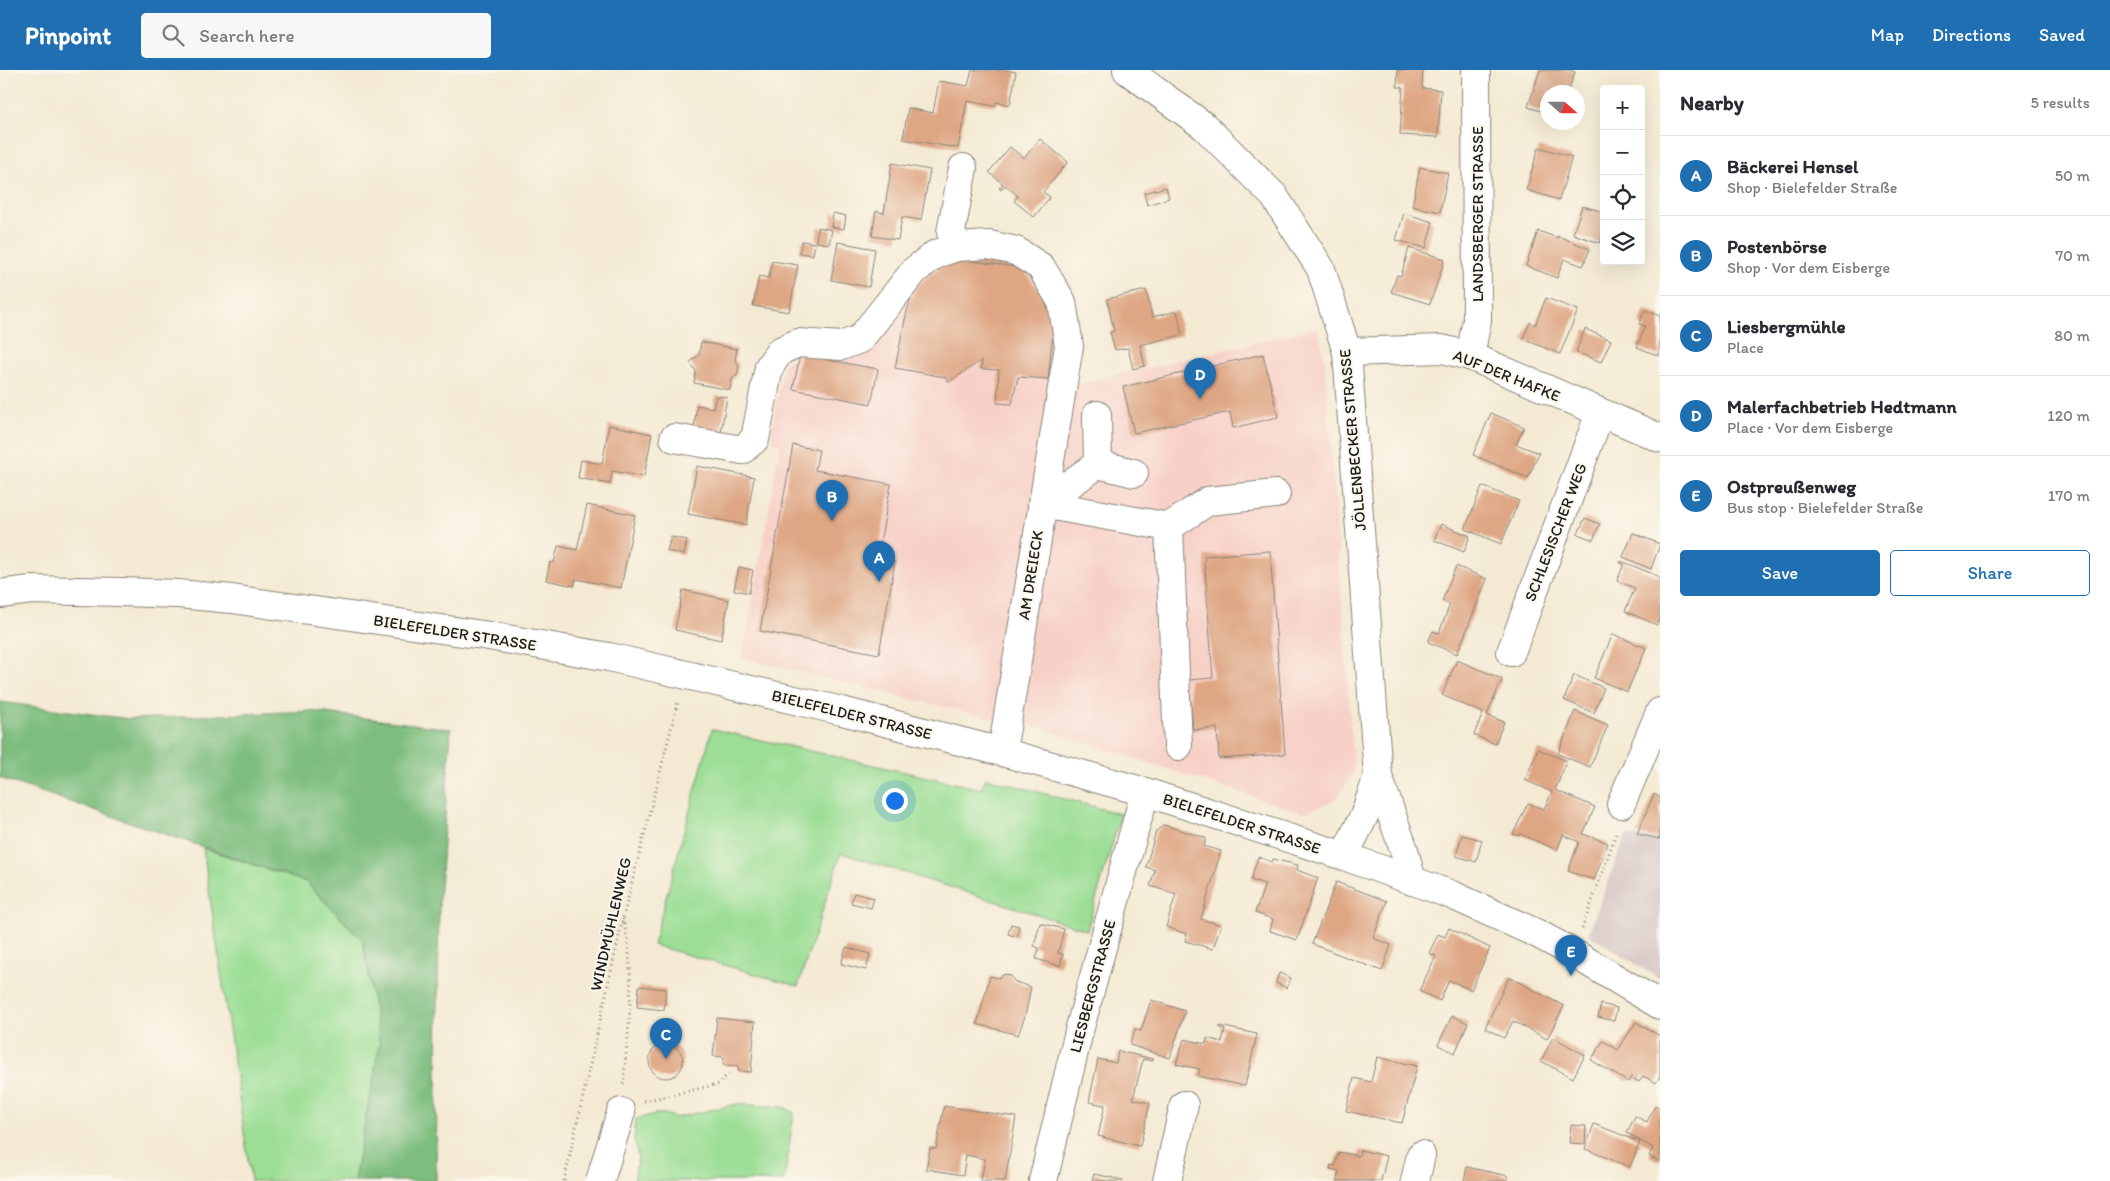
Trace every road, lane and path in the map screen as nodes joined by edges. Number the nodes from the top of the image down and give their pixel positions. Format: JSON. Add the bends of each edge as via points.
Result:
{"nodes":[{"id":1,"x":1127,"y":70,"type":"edge"},
{"id":2,"x":1476,"y":70,"type":"edge"},
{"id":3,"x":963,"y":168,"type":"dead end"},
{"id":4,"x":957,"y":246,"type":"junction"},
{"id":5,"x":1358,"y":352,"type":"junction"},
{"id":6,"x":1470,"y":356,"type":"junction"},
{"id":7,"x":1600,"y":414,"type":"junction"},
{"id":8,"x":1097,"y":415,"type":"dead end"},
{"id":9,"x":674,"y":438,"type":"dead end"},
{"id":10,"x":1660,"y":438,"type":"edge"},
{"id":11,"x":1098,"y":464,"type":"junction"},
{"id":12,"x":1134,"y":473,"type":"dead end"},
{"id":13,"x":1276,"y":494,"type":"dead end"},
{"id":14,"x":1042,"y":504,"type":"junction"},
{"id":15,"x":1169,"y":527,"type":"junction"},
{"id":16,"x":0,"y":594,"type":"edge"},
{"id":17,"x":1511,"y":652,"type":"dead end"},
{"id":18,"x":685,"y":674,"type":"junction"},
{"id":19,"x":1660,"y":712,"type":"edge"},
{"id":20,"x":1178,"y":746,"type":"dead end"},
{"id":21,"x":1002,"y":752,"type":"junction"},
{"id":22,"x":1378,"y":776,"type":"junction"},
{"id":23,"x":1145,"y":792,"type":"junction"},
{"id":24,"x":1621,"y":804,"type":"joint"},
{"id":25,"x":1344,"y":856,"type":"junction"},
{"id":26,"x":1412,"y":881,"type":"junction"},
{"id":27,"x":623,"y":918,"type":"junction"},
{"id":28,"x":1574,"y":953,"type":"junction"},
{"id":29,"x":1660,"y":1005,"type":"edge"},
{"id":30,"x":728,"y":1074,"type":"dead end"},
{"id":31,"x":1184,"y":1105,"type":"dead end"},
{"id":32,"x":621,"y":1112,"type":"junction"},
{"id":33,"x":1421,"y":1154,"type":"dead end"},
{"id":34,"x":564,"y":1181,"type":"edge"},
{"id":35,"x":600,"y":1181,"type":"edge"},
{"id":36,"x":1043,"y":1181,"type":"edge"},
{"id":37,"x":1166,"y":1181,"type":"edge"},
{"id":38,"x":1415,"y":1181,"type":"edge"}],
"edges":[{"from":1,"to":5,"type":"main road","name":"JÖLLENBECKER STRASSE","via":[[1204,126],[1274,196],[1321,269]]},
{"from":2,"to":6,"type":"main road","name":"LANDSBERGER STRASSE","via":[[1477,320]]},
{"from":3,"to":4,"type":"main road","via":[[951,232]]},
{"from":4,"to":9,"type":"main road","via":[[936,254],[915,270],[860,339],[841,346],[798,343],[780,351],[769,367],[755,440],[742,450]]},
{"from":4,"to":14,"type":"main road","name":"AM DREIECK","via":[[990,245],[1016,251],[1041,267],[1062,302],[1069,346]]},
{"from":5,"to":6,"type":"main road","name":"AUF DER HAFKE","via":[[1442,349]]},
{"from":5,"to":22,"type":"main road","name":"JÖLLENBECKER STRASSE"},
{"from":6,"to":7,"type":"main road","name":"AUF DER HAFKE"},
{"from":7,"to":10,"type":"main road","name":"AUF DER HAFKE"},
{"from":7,"to":17,"type":"main road","name":"SCHLESISCHER WEG"},
{"from":8,"to":11,"type":"main road"},
{"from":11,"to":12,"type":"main road"},
{"from":11,"to":14,"type":"main road"},
{"from":13,"to":15,"type":"main road","via":[[1208,501]]},
{"from":14,"to":15,"type":"main road"},
{"from":14,"to":21,"type":"main road","name":"AM DREIECK"},
{"from":15,"to":20,"type":"main road"},
{"from":16,"to":18,"type":"main road","name":"BIELEFELDER STRASSE","via":[[32,590],[232,598],[483,635]]},
{"from":18,"to":21,"type":"main road","name":"BIELEFELDER STRASSE"},
{"from":18,"to":27,"type":"path","name":"WINDMÜHLENWEG"},
{"from":19,"to":24,"type":"main road"},
{"from":21,"to":23,"type":"main road","name":"BIELEFELDER STRASSE"},
{"from":22,"to":25,"type":"main road","name":"JÖLLENBECKER STRASSE","via":[[1364,816]]},
{"from":22,"to":26,"type":"main road","name":"JÖLLENBECKER STRASSE"},
{"from":23,"to":25,"type":"main road","name":"BIELEFELDER STRASSE"},
{"from":23,"to":36,"type":"main road","name":"LIESBERGSTRASSE","via":[[1079,1031]]},
{"from":24,"to":28,"type":"path","via":[[1619,828]]},
{"from":25,"to":26,"type":"main road","name":"BIELEFELDER STRASSE"},
{"from":26,"to":28,"type":"main road","name":"BIELEFELDER STRASSE","via":[[1452,895]]},
{"from":27,"to":32,"type":"path","via":[[628,939],[630,1000]]},
{"from":27,"to":34,"type":"path","name":"WINDMÜHLENWEG"},
{"from":28,"to":29,"type":"main road","name":"BIELEFELDER STRASSE"},
{"from":30,"to":32,"type":"path","via":[[719,1084],[634,1104]]},
{"from":31,"to":37,"type":"main road"},
{"from":32,"to":35,"type":"main road"},
{"from":33,"to":38,"type":"main road"}]}
